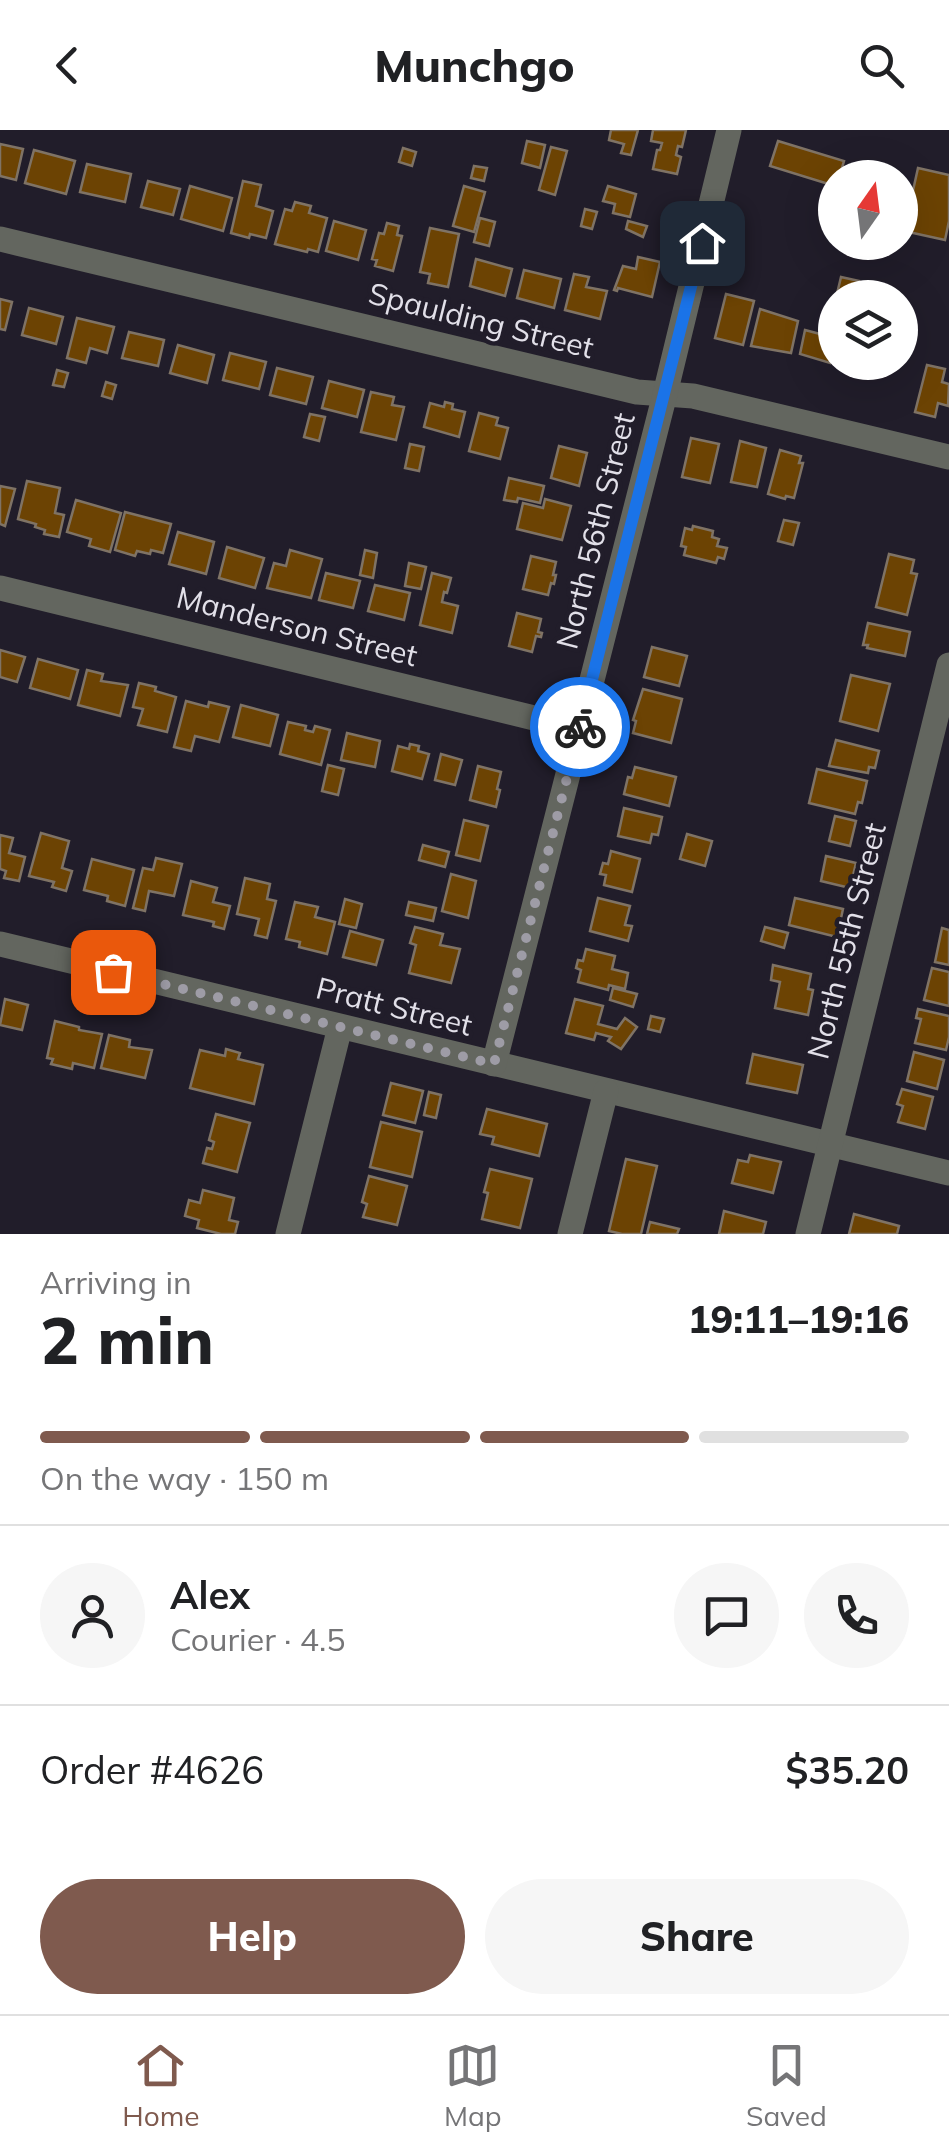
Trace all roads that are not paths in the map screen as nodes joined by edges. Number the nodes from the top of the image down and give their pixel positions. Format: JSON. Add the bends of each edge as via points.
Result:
{"nodes":[{"id":1,"x":729,"y":130,"type":"edge"},
{"id":2,"x":0,"y":239,"type":"edge"},
{"id":3,"x":664,"y":394,"type":"junction"},
{"id":4,"x":949,"y":456,"type":"edge"},
{"id":5,"x":0,"y":588,"type":"edge"},
{"id":6,"x":949,"y":664,"type":"edge"},
{"id":7,"x":579,"y":729,"type":"junction"},
{"id":8,"x":0,"y":944,"type":"edge"},
{"id":9,"x":340,"y":1027,"type":"junction"},
{"id":10,"x":494,"y":1064,"type":"junction"},
{"id":11,"x":606,"y":1091,"type":"junction"},
{"id":12,"x":831,"y":1144,"type":"junction"},
{"id":13,"x":949,"y":1172,"type":"edge"},
{"id":14,"x":288,"y":1234,"type":"edge"},
{"id":15,"x":570,"y":1234,"type":"edge"},
{"id":16,"x":808,"y":1234,"type":"edge"}],
"edges":[{"from":1,"to":3,"type":"street","name":"North 56th Street"},
{"from":2,"to":3,"type":"street","name":"Spaulding Street"},
{"from":3,"to":4,"type":"street","name":"Spaulding Street"},
{"from":3,"to":7,"type":"street","name":"North 56th Street"},
{"from":5,"to":7,"type":"street","name":"Manderson Street"},
{"from":6,"to":12,"type":"street","name":"North 55th Street"},
{"from":7,"to":10,"type":"street","name":"North 56th Street"},
{"from":8,"to":9,"type":"street","name":"Pratt Street"},
{"from":9,"to":10,"type":"street","name":"Pratt Street"},
{"from":9,"to":14,"type":"street"},
{"from":10,"to":11,"type":"street","name":"Pratt Street"},
{"from":11,"to":12,"type":"street","name":"Pratt Street"},
{"from":11,"to":15,"type":"street"},
{"from":12,"to":13,"type":"street","name":"Pratt Street"},
{"from":12,"to":16,"type":"street","name":"North 55th Street"}]}
